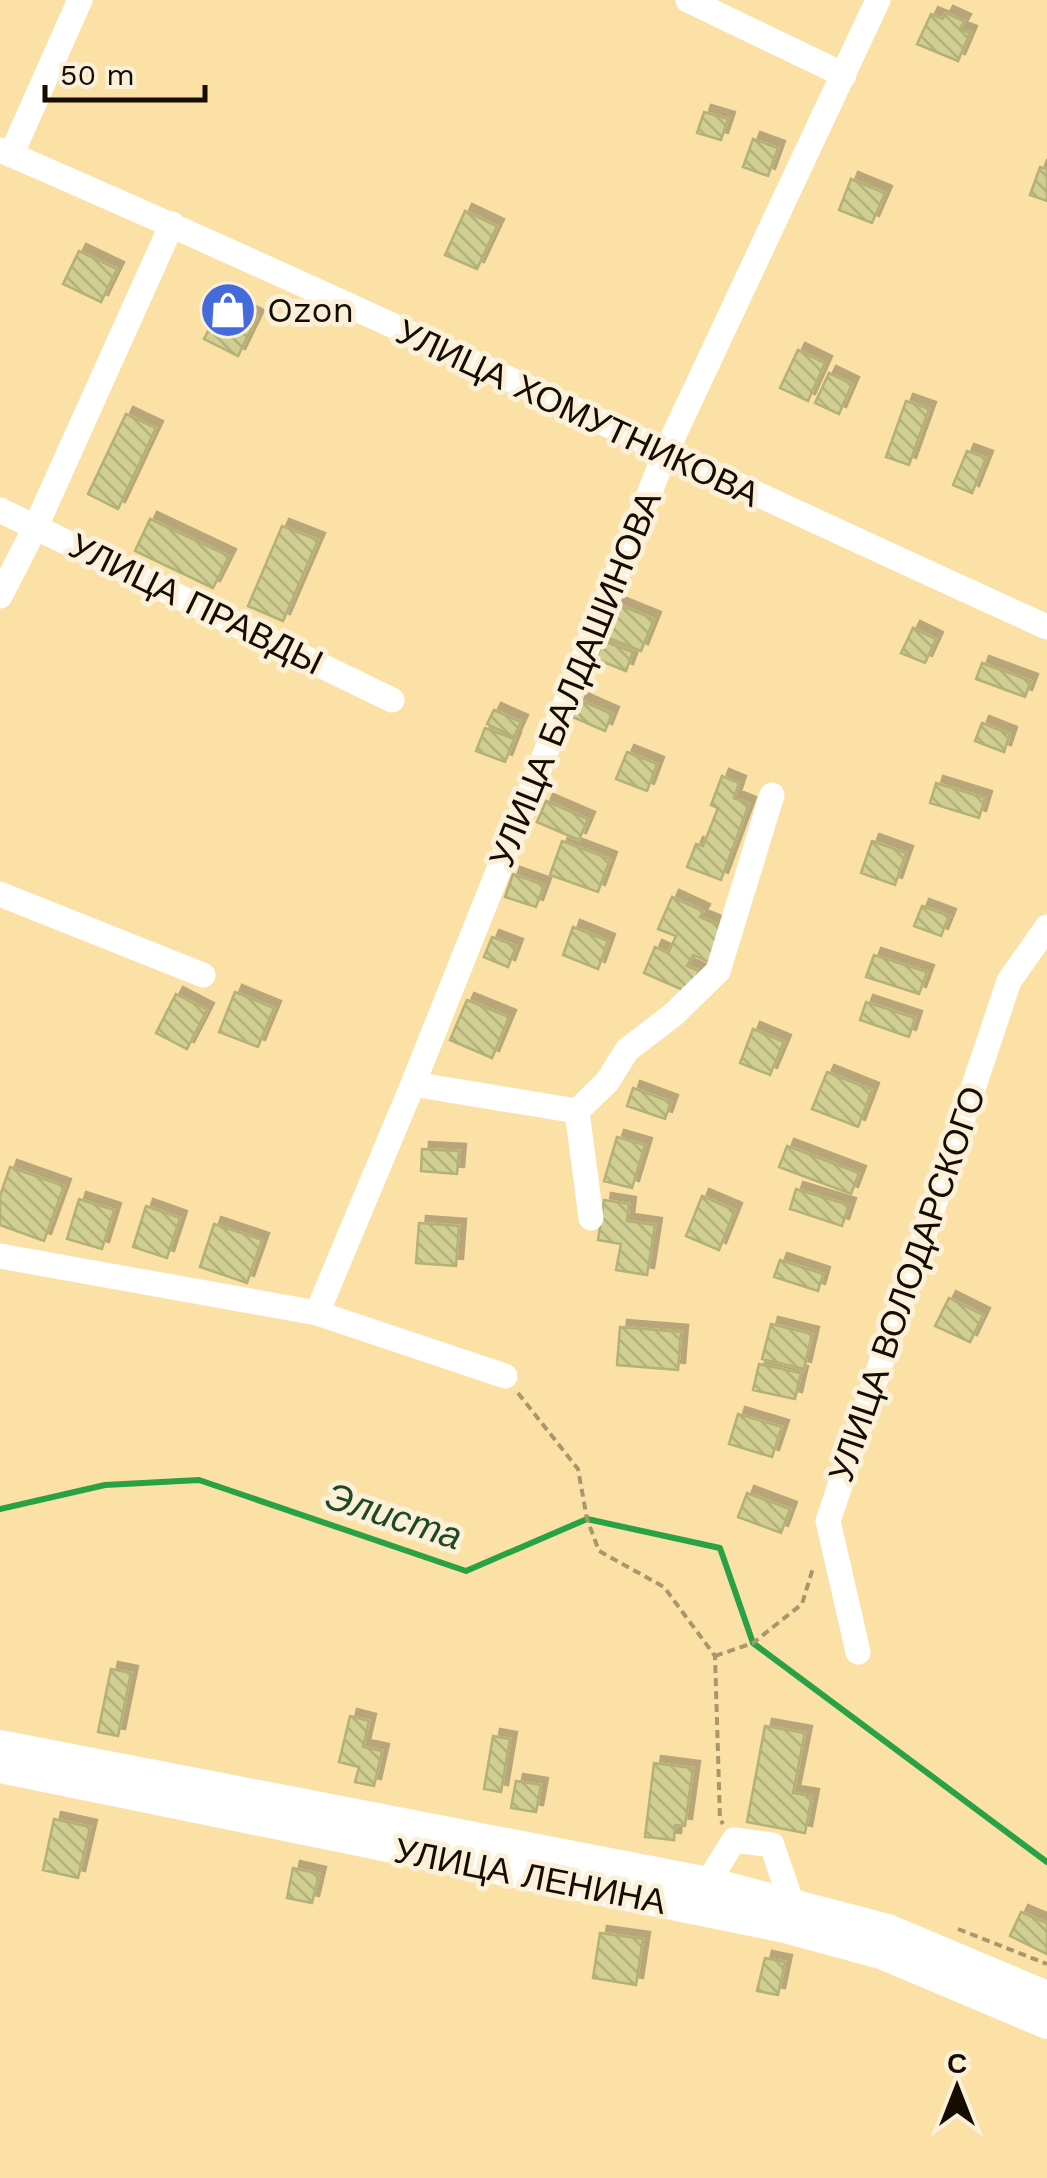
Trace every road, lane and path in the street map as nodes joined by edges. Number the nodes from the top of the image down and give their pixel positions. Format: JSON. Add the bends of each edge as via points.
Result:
{"nodes":[{"id":1,"x":80,"y":0,"type":"edge"},
{"id":2,"x":688,"y":0,"type":"edge"},
{"id":3,"x":878,"y":0,"type":"edge"},
{"id":4,"x":844,"y":75,"type":"junction"},
{"id":5,"x":5,"y":153,"type":"edge"},
{"id":6,"x":172,"y":224,"type":"junction"},
{"id":7,"x":666,"y":454,"type":"junction"},
{"id":8,"x":0,"y":510,"type":"edge"},
{"id":9,"x":36,"y":526,"type":"junction"},
{"id":10,"x":0,"y":596,"type":"edge"},
{"id":11,"x":1047,"y":628,"type":"edge"},
{"id":12,"x":392,"y":700,"type":"dead end"},
{"id":13,"x":772,"y":795,"type":"dead end"},
{"id":14,"x":0,"y":894,"type":"edge"},
{"id":15,"x":1047,"y":928,"type":"edge"},
{"id":16,"x":204,"y":975,"type":"dead end"},
{"id":17,"x":413,"y":1084,"type":"junction"},
{"id":18,"x":576,"y":1112,"type":"junction"},
{"id":19,"x":591,"y":1218,"type":"dead end"},
{"id":20,"x":0,"y":1256,"type":"edge"},
{"id":21,"x":317,"y":1313,"type":"junction"},
{"id":22,"x":504,"y":1376,"type":"joint"},
{"id":23,"x":828,"y":1521,"type":"junction"},
{"id":24,"x":858,"y":1652,"type":"dead end"},
{"id":25,"x":715,"y":1656,"type":"junction"},
{"id":26,"x":0,"y":1745,"type":"edge"},
{"id":27,"x":0,"y":1768,"type":"edge"},
{"id":28,"x":734,"y":1840,"type":"junction"},
{"id":29,"x":708,"y":1882,"type":"junction"},
{"id":30,"x":790,"y":1902,"type":"junction"},
{"id":31,"x":1047,"y":1996,"type":"edge"},
{"id":32,"x":1047,"y":2024,"type":"edge"}],
"edges":[{"from":1,"to":5,"type":"street"},
{"from":2,"to":4,"type":"street"},
{"from":3,"to":4,"type":"street","name":"УЛИЦА БАЛДАШИНОВА"},
{"from":4,"to":7,"type":"street","name":"УЛИЦА БАЛДАШИНОВА"},
{"from":5,"to":6,"type":"street","name":"УЛИЦА ХОМУТНИКОВА"},
{"from":6,"to":7,"type":"street","name":"УЛИЦА ХОМУТНИКОВА"},
{"from":6,"to":9,"type":"street"},
{"from":7,"to":11,"type":"street","name":"УЛИЦА ХОМУТНИКОВА"},
{"from":7,"to":17,"type":"street","name":"УЛИЦА БАЛДАШИНОВА"},
{"from":8,"to":9,"type":"street","name":"УЛИЦА ПРАВДЫ"},
{"from":9,"to":10,"type":"street"},
{"from":9,"to":12,"type":"street","name":"УЛИЦА ПРАВДЫ"},
{"from":13,"to":18,"type":"street","via":[[718,971],[627,1050]]},
{"from":14,"to":16,"type":"street"},
{"from":15,"to":23,"type":"street","name":"УЛИЦА ВОЛОДАРСКОГО","via":[[1009,981]]},
{"from":17,"to":18,"type":"street"},
{"from":17,"to":21,"type":"street","name":"УЛИЦА БАЛДАШИНОВА"},
{"from":18,"to":19,"type":"street"},
{"from":20,"to":21,"type":"street"},
{"from":21,"to":22,"type":"street"},
{"from":22,"to":25,"type":"path","via":[[578,1469],[599,1550],[664,1587]]},
{"from":23,"to":24,"type":"street","name":"УЛИЦА ВОЛОДАРСКОГО"},
{"from":23,"to":25,"type":"path","via":[[802,1604],[753,1643]]},
{"from":25,"to":28,"type":"path","via":[[720,1820]]},
{"from":26,"to":29,"type":"main road","name":"УЛИЦА ЛЕНИНА"},
{"from":27,"to":32,"type":"main road","name":"УЛИЦА ЛЕНИНА","via":[[786,1928],[881,1954]]},
{"from":28,"to":29,"type":"street"},
{"from":28,"to":30,"type":"street","via":[[772,1844]]},
{"from":29,"to":30,"type":"main road","name":"УЛИЦА ЛЕНИНА"},
{"from":30,"to":31,"type":"main road","name":"УЛИЦА ЛЕНИНА","via":[[888,1929]]}]}
